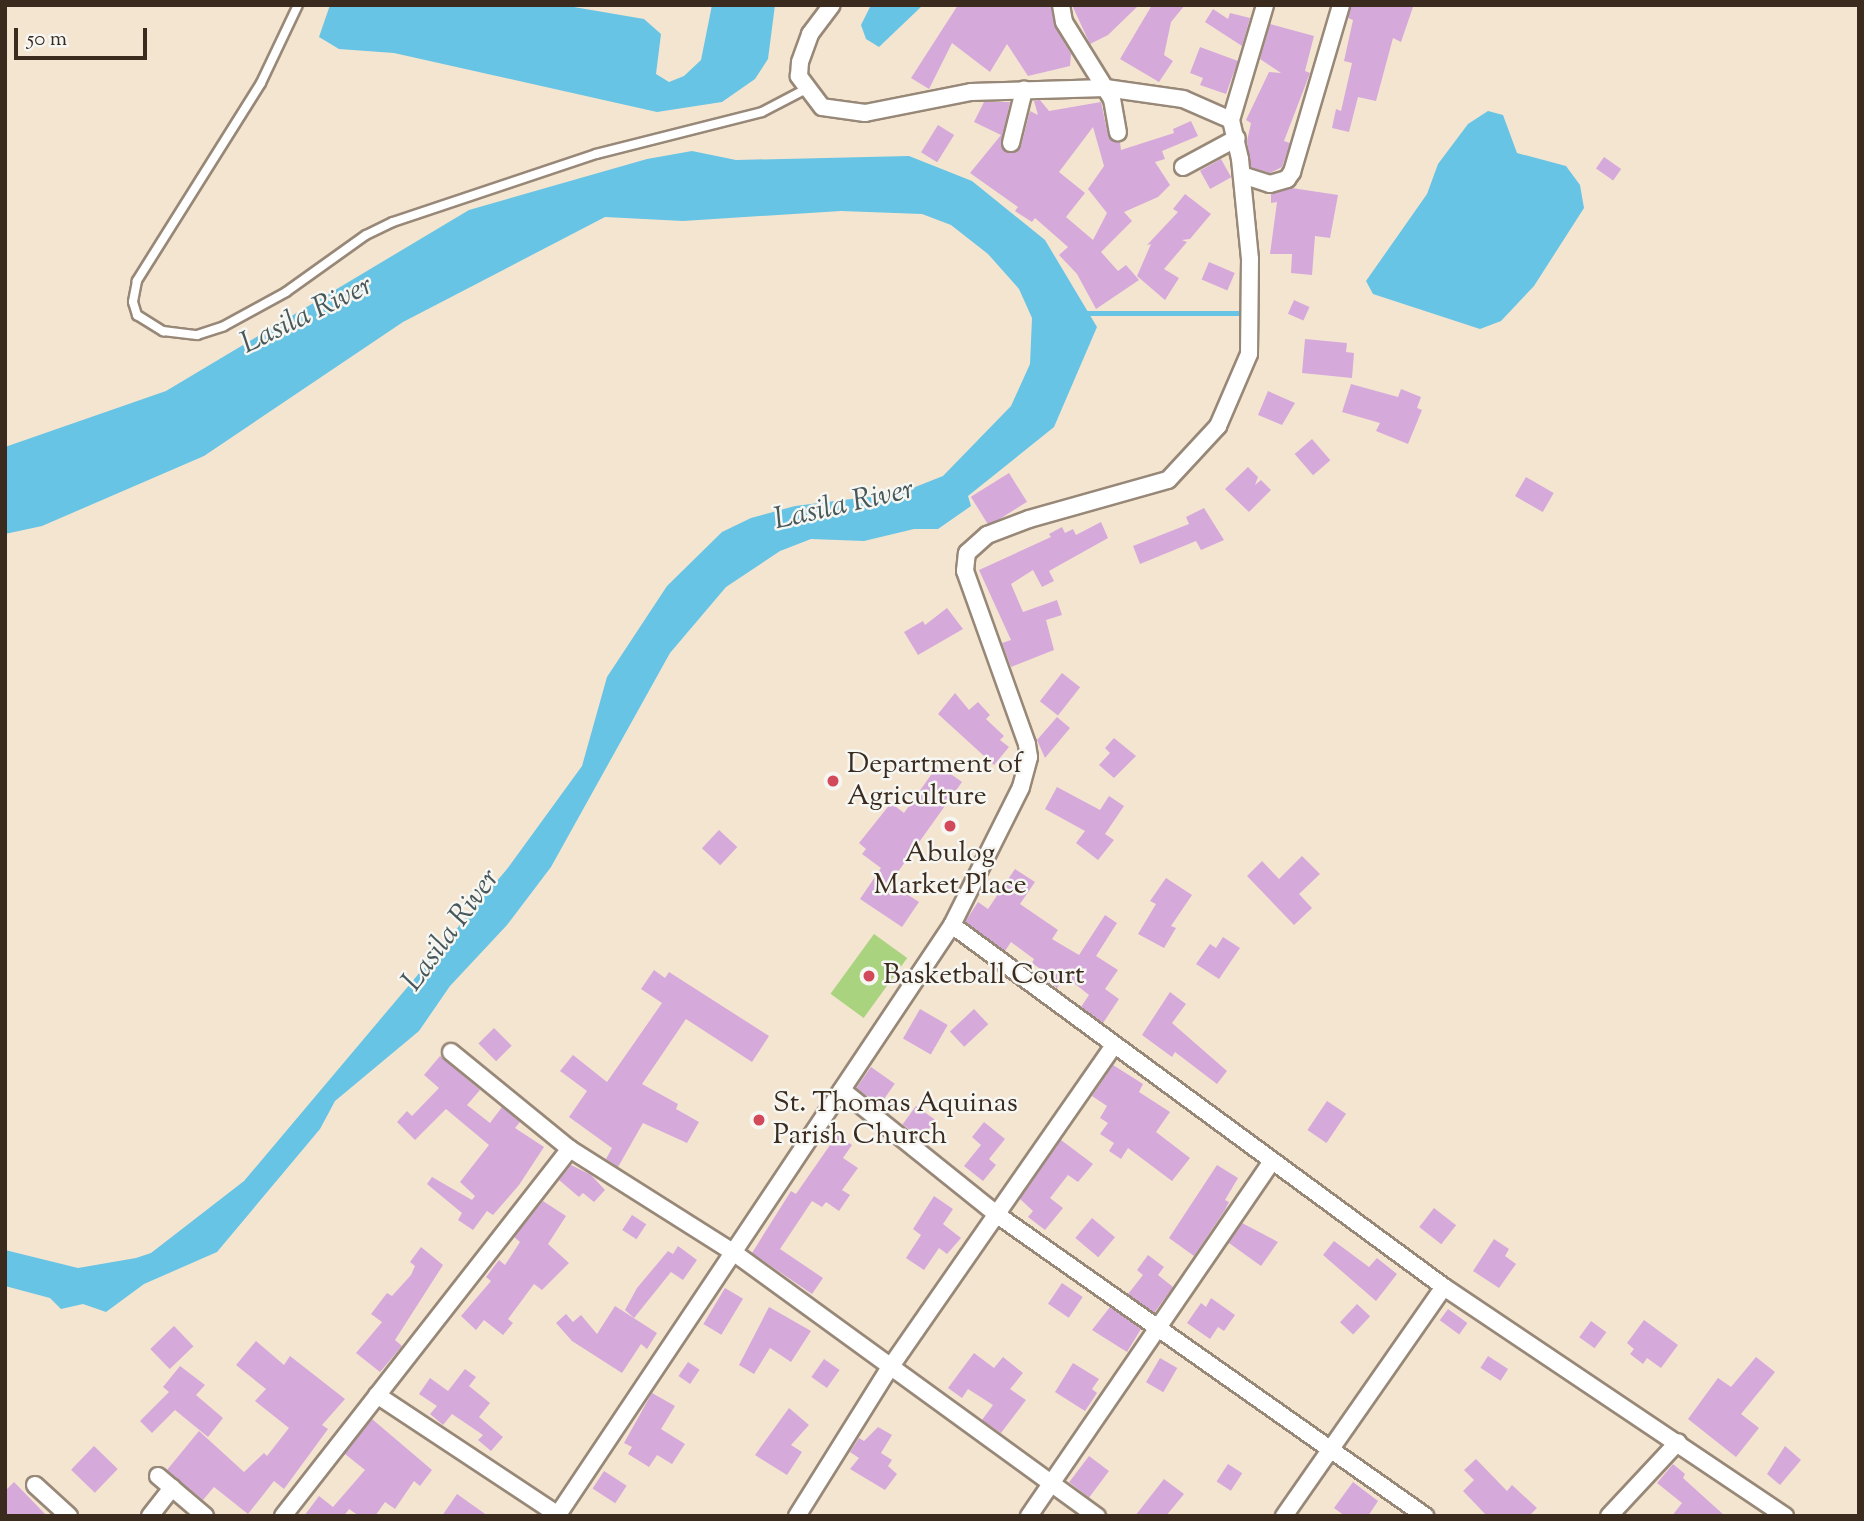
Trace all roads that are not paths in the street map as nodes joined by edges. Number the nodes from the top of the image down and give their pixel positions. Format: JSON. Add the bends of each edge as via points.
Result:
{"nodes":[{"id":1,"x":299,"y":5,"type":"edge"},
{"id":2,"x":832,"y":5,"type":"edge"},
{"id":3,"x":1061,"y":5,"type":"edge"},
{"id":4,"x":1265,"y":5,"type":"edge"},
{"id":5,"x":1341,"y":5,"type":"edge"},
{"id":6,"x":1106,"y":88,"type":"junction"},
{"id":7,"x":806,"y":89,"type":"junction"},
{"id":8,"x":1024,"y":90,"type":"junction"},
{"id":9,"x":1231,"y":120,"type":"junction"},
{"id":10,"x":1118,"y":132,"type":"dead end"},
{"id":11,"x":1237,"y":138,"type":"junction"},
{"id":12,"x":1011,"y":143,"type":"dead end"},
{"id":13,"x":1183,"y":167,"type":"dead end"},
{"id":14,"x":1242,"y":175,"type":"junction"},
{"id":15,"x":952,"y":925,"type":"junction"},
{"id":16,"x":1113,"y":1047,"type":"junction"},
{"id":17,"x":451,"y":1052,"type":"dead end"},
{"id":18,"x":842,"y":1090,"type":"junction"},
{"id":19,"x":570,"y":1149,"type":"junction"},
{"id":20,"x":1271,"y":1162,"type":"junction"},
{"id":21,"x":996,"y":1214,"type":"junction"},
{"id":22,"x":733,"y":1252,"type":"junction"},
{"id":23,"x":1444,"y":1287,"type":"junction"},
{"id":24,"x":1157,"y":1328,"type":"junction"},
{"id":25,"x":889,"y":1369,"type":"junction"},
{"id":26,"x":377,"y":1395,"type":"junction"},
{"id":27,"x":1678,"y":1442,"type":"junction"},
{"id":28,"x":1333,"y":1448,"type":"junction"},
{"id":29,"x":158,"y":1476,"type":"dead end"},
{"id":30,"x":1053,"y":1483,"type":"junction"},
{"id":31,"x":35,"y":1485,"type":"dead end"},
{"id":32,"x":172,"y":1488,"type":"junction"},
{"id":33,"x":558,"y":1515,"type":"edge"},
{"id":34,"x":69,"y":1516,"type":"edge"},
{"id":35,"x":150,"y":1516,"type":"edge"},
{"id":36,"x":205,"y":1516,"type":"edge"},
{"id":37,"x":284,"y":1516,"type":"edge"},
{"id":38,"x":796,"y":1516,"type":"edge"},
{"id":39,"x":1030,"y":1516,"type":"edge"},
{"id":40,"x":1097,"y":1516,"type":"edge"},
{"id":41,"x":1284,"y":1516,"type":"edge"},
{"id":42,"x":1425,"y":1516,"type":"edge"},
{"id":43,"x":1609,"y":1516,"type":"edge"},
{"id":44,"x":1785,"y":1516,"type":"edge"}],
"edges":[{"from":1,"to":7,"type":"lane","via":[[261,83],[137,281],[136,315],[163,331],[197,335],[224,326],[393,222],[596,154],[762,113]]},
{"from":2,"to":7,"type":"street","via":[[804,48],[799,76]]},
{"from":3,"to":6,"type":"street","via":[[1064,22]]},
{"from":4,"to":9,"type":"street"},
{"from":5,"to":14,"type":"street","via":[[1306,132],[1287,179],[1270,184]]},
{"from":6,"to":8,"type":"street"},
{"from":6,"to":9,"type":"street","via":[[1183,99]]},
{"from":6,"to":10,"type":"street"},
{"from":7,"to":8,"type":"street","via":[[822,107],[865,113],[971,92]]},
{"from":8,"to":12,"type":"street"},
{"from":9,"to":11,"type":"street"},
{"from":11,"to":13,"type":"street"},
{"from":11,"to":14,"type":"street"},
{"from":14,"to":15,"type":"street","via":[[1253,320],[1240,383],[1218,426],[1168,480],[1029,519],[987,535],[967,553],[965,572],[1009,686],[1029,757],[1021,787]]},
{"from":15,"to":16,"type":"street"},
{"from":15,"to":18,"type":"street"},
{"from":16,"to":20,"type":"street"},
{"from":16,"to":21,"type":"street"},
{"from":17,"to":19,"type":"street"},
{"from":18,"to":21,"type":"street"},
{"from":18,"to":22,"type":"street"},
{"from":19,"to":22,"type":"street"},
{"from":19,"to":26,"type":"street"},
{"from":20,"to":23,"type":"street"},
{"from":20,"to":24,"type":"street"},
{"from":21,"to":24,"type":"street"},
{"from":21,"to":25,"type":"street"},
{"from":22,"to":25,"type":"street"},
{"from":22,"to":33,"type":"street"},
{"from":23,"to":27,"type":"street"},
{"from":23,"to":28,"type":"street"},
{"from":24,"to":28,"type":"street"},
{"from":24,"to":30,"type":"street"},
{"from":25,"to":30,"type":"street"},
{"from":25,"to":38,"type":"street"},
{"from":26,"to":33,"type":"street"},
{"from":26,"to":37,"type":"street"},
{"from":27,"to":43,"type":"street"},
{"from":27,"to":44,"type":"street"},
{"from":28,"to":41,"type":"street"},
{"from":28,"to":42,"type":"street"},
{"from":29,"to":32,"type":"street"},
{"from":30,"to":39,"type":"street"},
{"from":30,"to":40,"type":"street"},
{"from":31,"to":34,"type":"street"},
{"from":32,"to":35,"type":"street"},
{"from":32,"to":36,"type":"street"}]}
